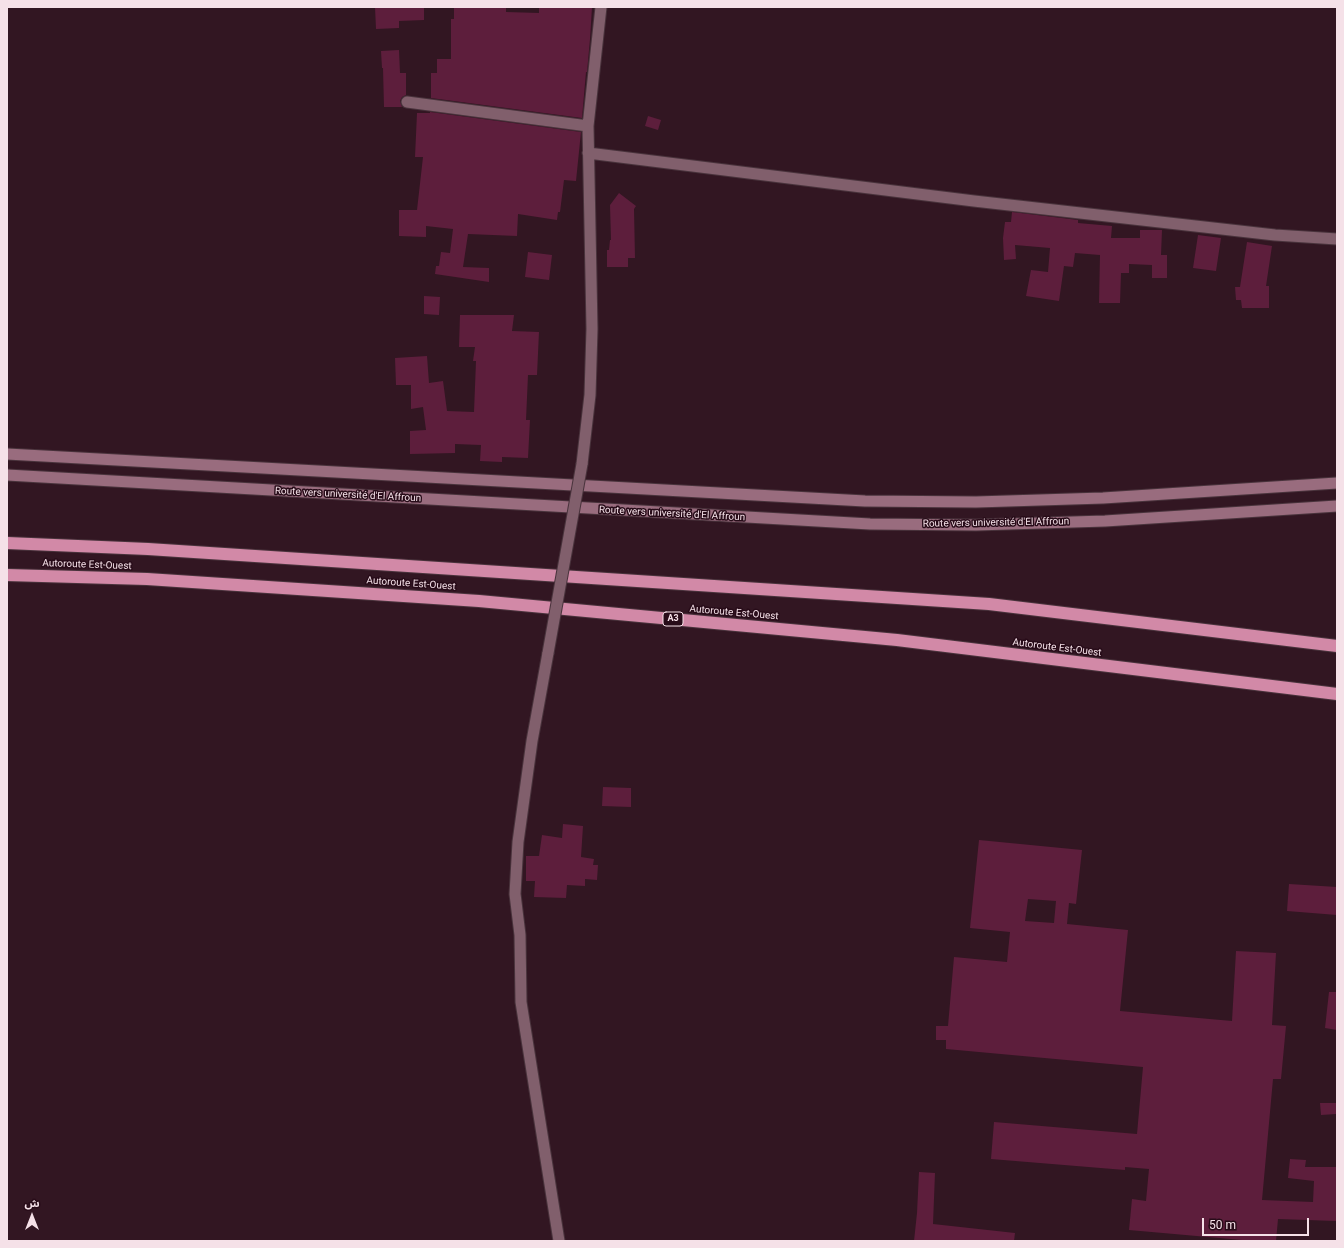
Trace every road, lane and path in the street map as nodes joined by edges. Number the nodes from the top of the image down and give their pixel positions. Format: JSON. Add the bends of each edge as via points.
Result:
{"nodes":[{"id":1,"x":601,"y":7,"type":"edge"},
{"id":2,"x":407,"y":102,"type":"dead end"},
{"id":3,"x":588,"y":126,"type":"junction"},
{"id":4,"x":588,"y":153,"type":"junction"},
{"id":5,"x":1337,"y":239,"type":"edge"},
{"id":6,"x":7,"y":454,"type":"edge"},
{"id":7,"x":7,"y":475,"type":"edge"},
{"id":8,"x":1337,"y":484,"type":"edge"},
{"id":9,"x":1337,"y":506,"type":"edge"},
{"id":10,"x":7,"y":543,"type":"edge"},
{"id":11,"x":7,"y":574,"type":"edge"},
{"id":12,"x":1337,"y":646,"type":"edge"},
{"id":13,"x":1337,"y":694,"type":"edge"},
{"id":14,"x":559,"y":1241,"type":"edge"}],
"edges":[{"from":1,"to":3,"type":"street"},
{"from":2,"to":3,"type":"street"},
{"from":3,"to":4,"type":"street"},
{"from":4,"to":5,"type":"street","via":[[974,201],[1275,235]]},
{"from":4,"to":14,"type":"street","bridge":true,"via":[[592,329],[590,395],[582,464],[532,741],[520,827],[515,894],[520,935],[521,1002]]},
{"from":6,"to":8,"type":"main road","name":"Route vers université d'El Affroun","via":[[865,501],[976,502],[1071,499]]},
{"from":7,"to":9,"type":"main road","name":"Route vers université d'El Affroun","via":[[870,524],[976,525],[1105,521]]},
{"from":10,"to":12,"type":"highway","name":"Autoroute Est-Ouest","via":[[148,549],[989,604]]},
{"from":11,"to":13,"type":"highway","name":"Autoroute Est-Ouest","number":"A3","via":[[147,578],[486,602],[897,640]]}]}
